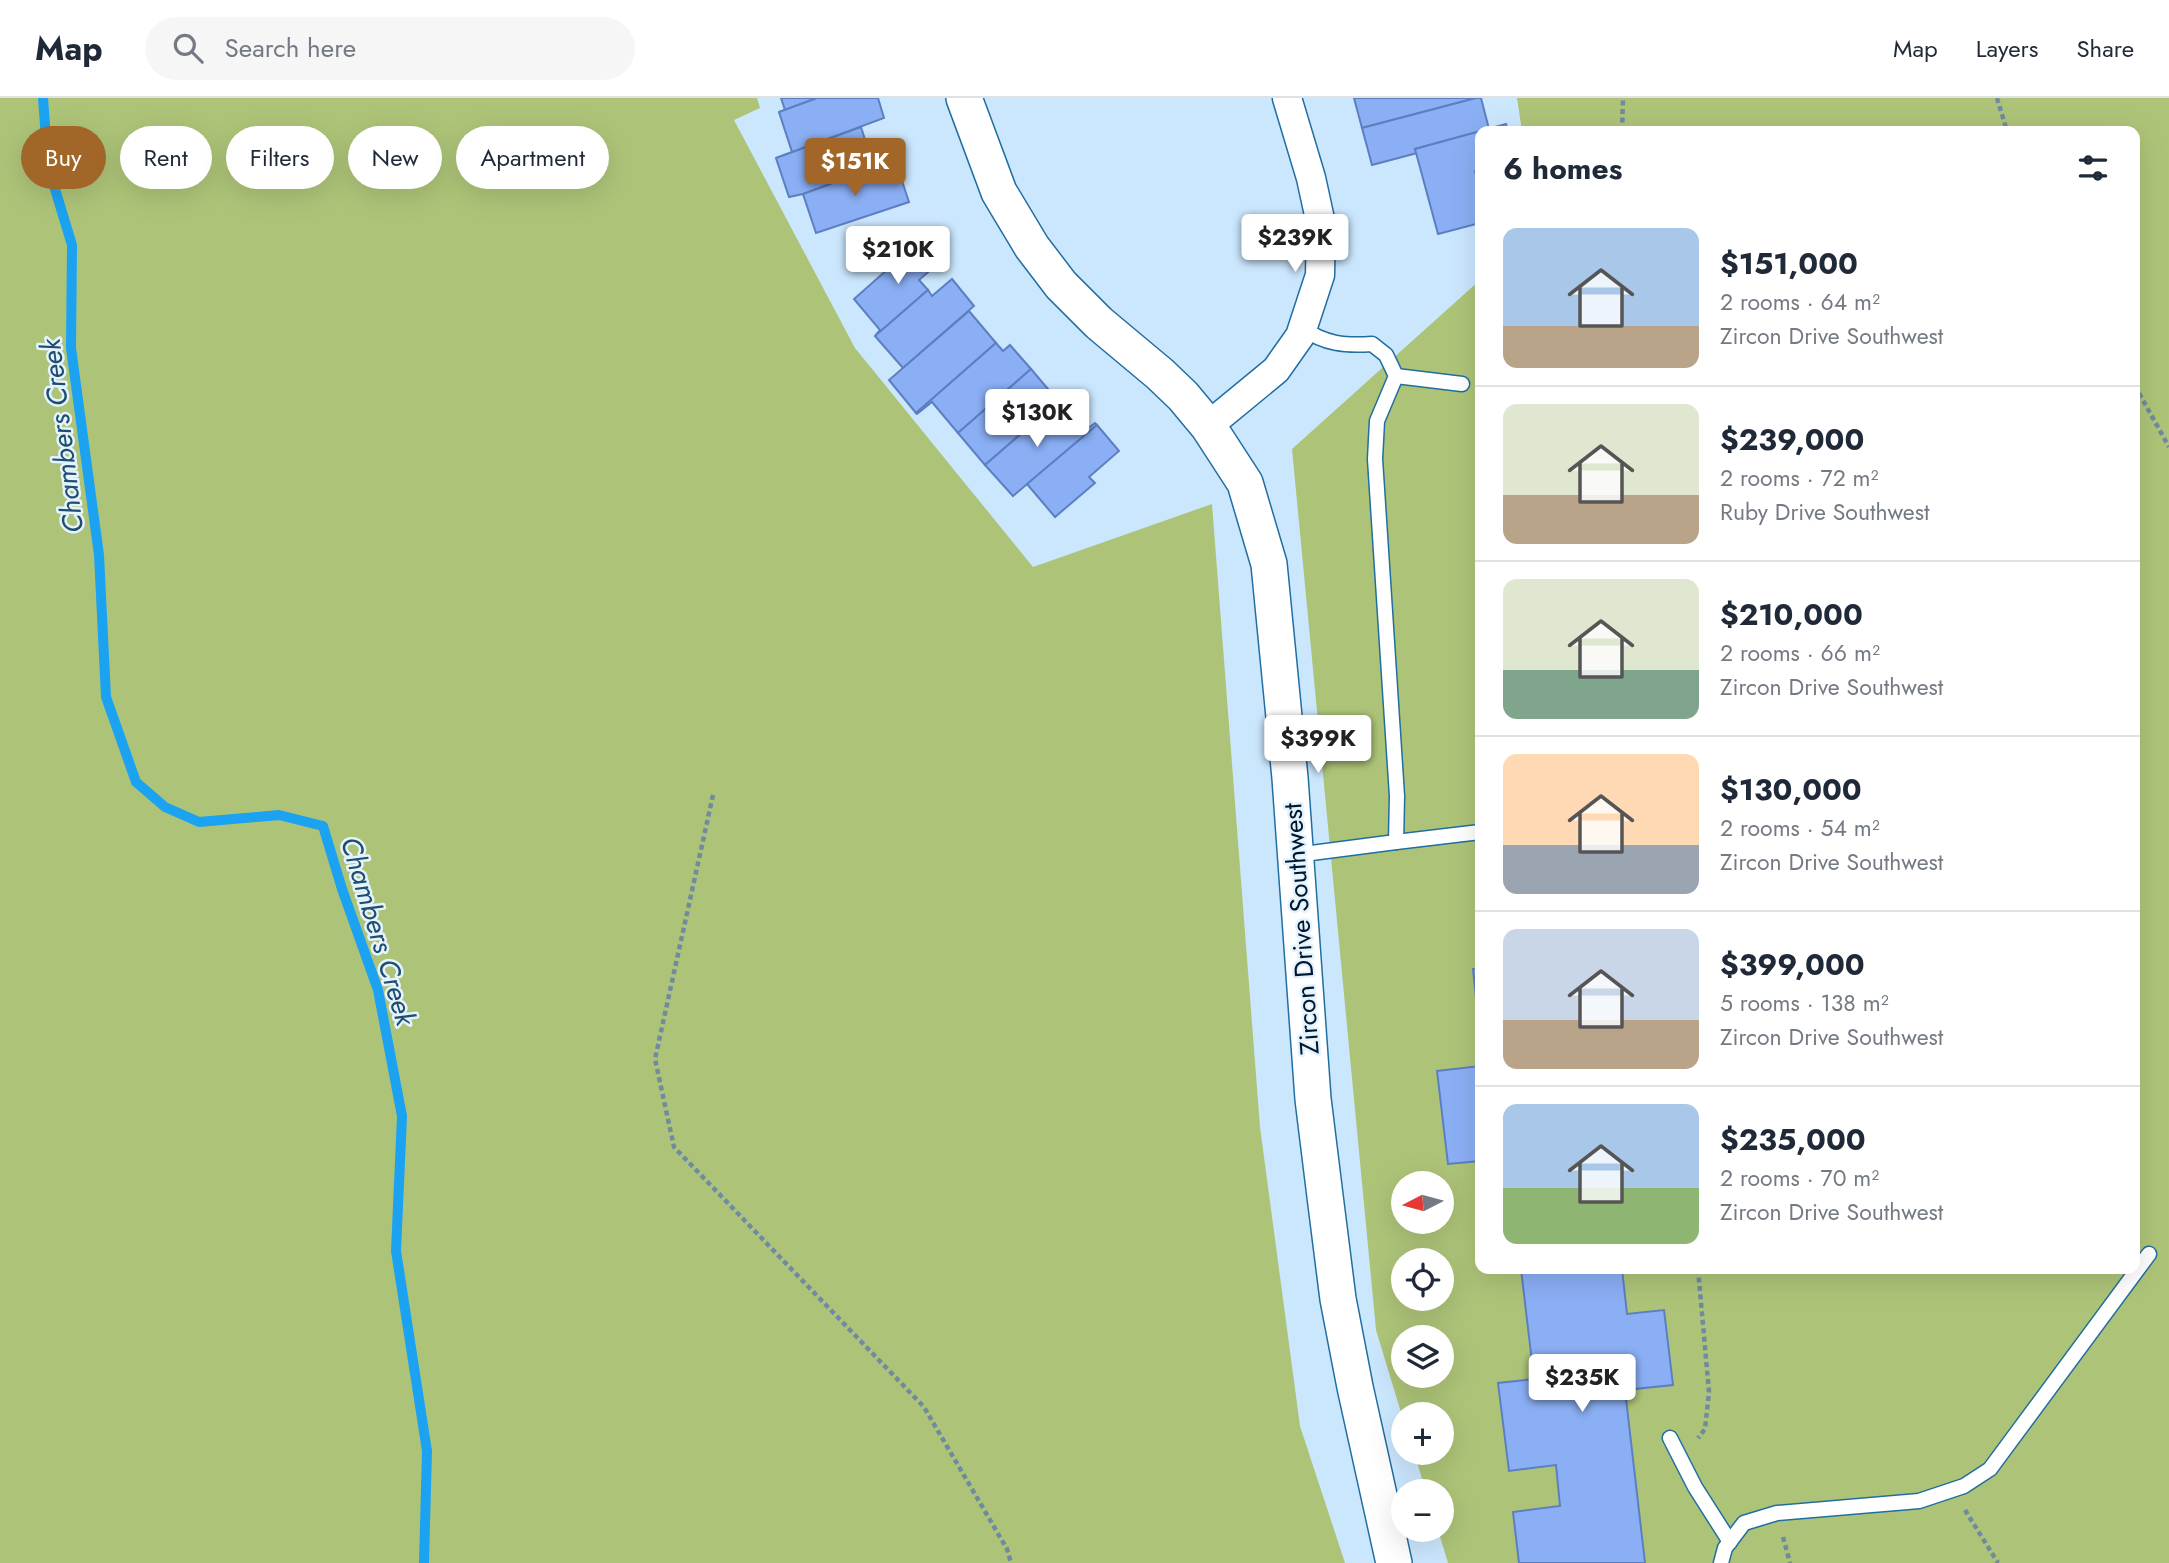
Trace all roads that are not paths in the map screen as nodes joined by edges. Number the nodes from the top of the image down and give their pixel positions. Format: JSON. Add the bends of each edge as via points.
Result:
{"nodes":[{"id":1,"x":964,"y":98,"type":"edge"},
{"id":2,"x":1287,"y":98,"type":"edge"},
{"id":3,"x":1303,"y":328,"type":"junction"},
{"id":4,"x":1396,"y":376,"type":"junction"},
{"id":5,"x":1462,"y":384,"type":"dead end"},
{"id":6,"x":1208,"y":426,"type":"junction"},
{"id":7,"x":1475,"y":833,"type":"edge"},
{"id":8,"x":1396,"y":842,"type":"junction"},
{"id":9,"x":1296,"y":855,"type":"junction"},
{"id":10,"x":2148,"y":1254,"type":"dead end"},
{"id":11,"x":2140,"y":1265,"type":"edge"},
{"id":12,"x":2133,"y":1274,"type":"edge"},
{"id":13,"x":1670,"y":1438,"type":"dead end"},
{"id":14,"x":1730,"y":1542,"type":"junction"},
{"id":15,"x":1394,"y":1563,"type":"edge"},
{"id":16,"x":1721,"y":1563,"type":"edge"}],
"edges":[{"from":1,"to":6,"type":"street","name":"Zircon Drive Southwest","via":[[999,192],[1032,247],[1061,285],[1175,389]]},
{"from":2,"to":3,"type":"street","via":[[1321,224],[1320,275]]},
{"from":3,"to":4,"type":"lane","via":[[1318,339],[1372,344],[1386,355]]},
{"from":3,"to":6,"type":"street","via":[[1276,370]]},
{"from":4,"to":5,"type":"lane"},
{"from":4,"to":8,"type":"lane","via":[[1377,421],[1375,459],[1397,796]]},
{"from":6,"to":9,"type":"street","name":"Zircon Drive Southwest","via":[[1245,484],[1269,564]]},
{"from":7,"to":8,"type":"lane"},
{"from":8,"to":9,"type":"lane"},
{"from":9,"to":15,"type":"street","name":"Zircon Drive Southwest","via":[[1313,1099],[1338,1300]]},
{"from":10,"to":11,"type":"lane"},
{"from":12,"to":14,"type":"lane","via":[[1990,1469],[1964,1486],[1919,1501],[1777,1513],[1744,1522]]},
{"from":13,"to":14,"type":"lane"},
{"from":14,"to":16,"type":"lane"}]}
